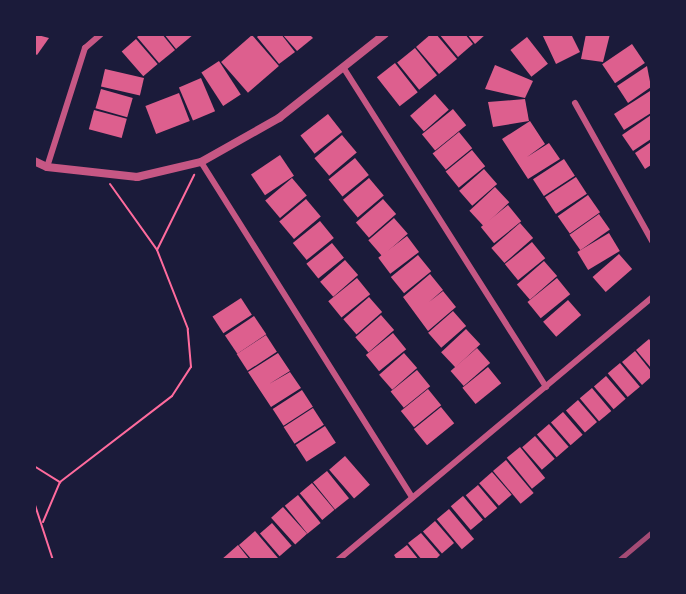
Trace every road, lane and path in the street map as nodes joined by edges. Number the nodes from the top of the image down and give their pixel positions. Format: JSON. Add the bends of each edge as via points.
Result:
{"nodes":[{"id":1,"x":101,"y":34,"type":"edge"},
{"id":2,"x":385,"y":34,"type":"edge"},
{"id":3,"x":343,"y":67,"type":"junction"},
{"id":4,"x":575,"y":103,"type":"dead end"},
{"id":5,"x":34,"y":161,"type":"edge"},
{"id":6,"x":201,"y":162,"type":"junction"},
{"id":7,"x":47,"y":167,"type":"junction"},
{"id":8,"x":103,"y":174,"type":"junction"},
{"id":9,"x":651,"y":241,"type":"edge"},
{"id":10,"x":157,"y":250,"type":"junction"},
{"id":11,"x":651,"y":297,"type":"edge"},
{"id":12,"x":546,"y":387,"type":"junction"},
{"id":13,"x":34,"y":466,"type":"edge"},
{"id":14,"x":60,"y":482,"type":"junction"},
{"id":15,"x":412,"y":497,"type":"junction"},
{"id":16,"x":34,"y":502,"type":"edge"},
{"id":17,"x":43,"y":522,"type":"junction"},
{"id":18,"x":53,"y":560,"type":"edge"},
{"id":19,"x":338,"y":560,"type":"edge"}],
"edges":[{"from":1,"to":7,"type":"street","via":[[85,48]]},
{"from":2,"to":3,"type":"street"},
{"from":3,"to":6,"type":"street","via":[[279,118]]},
{"from":3,"to":12,"type":"street"},
{"from":4,"to":9,"type":"street"},
{"from":5,"to":7,"type":"street"},
{"from":6,"to":8,"type":"street","via":[[137,177]]},
{"from":6,"to":10,"type":"path"},
{"from":6,"to":15,"type":"street"},
{"from":7,"to":8,"type":"street"},
{"from":8,"to":10,"type":"path"},
{"from":10,"to":14,"type":"path","via":[[188,329],[191,367],[172,396]]},
{"from":11,"to":12,"type":"street"},
{"from":12,"to":15,"type":"street"},
{"from":13,"to":14,"type":"path"},
{"from":14,"to":17,"type":"path"},
{"from":15,"to":19,"type":"street"},
{"from":16,"to":17,"type":"path"},
{"from":17,"to":18,"type":"path"}]}
